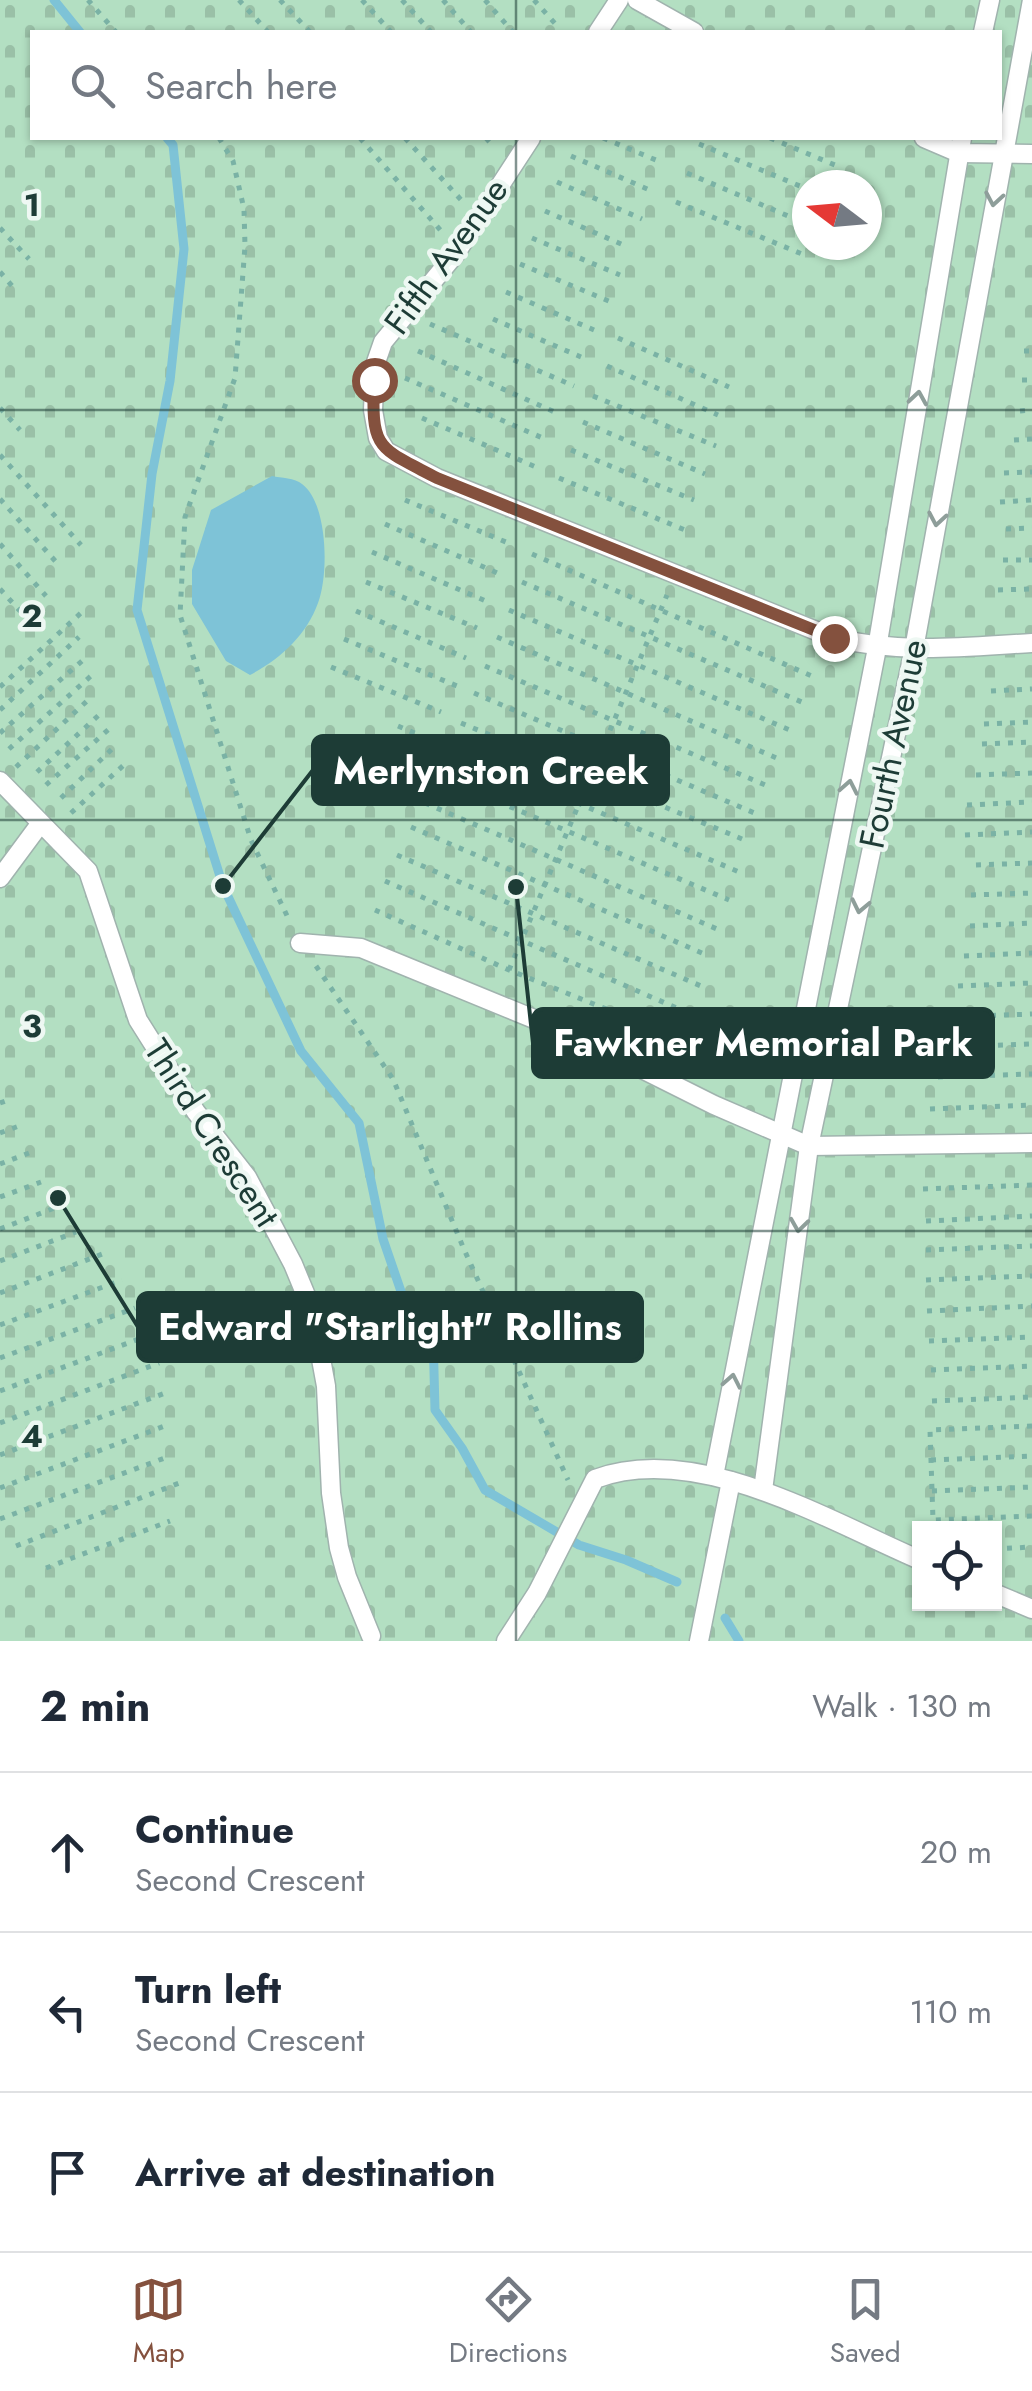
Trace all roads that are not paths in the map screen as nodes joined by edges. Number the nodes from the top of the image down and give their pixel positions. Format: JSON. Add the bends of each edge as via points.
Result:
{"nodes":[{"id":1,"x":619,"y":0,"type":"edge"},
{"id":2,"x":637,"y":0,"type":"edge"},
{"id":3,"x":990,"y":0,"type":"edge"},
{"id":4,"x":1032,"y":0,"type":"edge"},
{"id":5,"x":599,"y":30,"type":"edge"},
{"id":6,"x":690,"y":30,"type":"edge"},
{"id":7,"x":983,"y":30,"type":"edge"},
{"id":8,"x":529,"y":140,"type":"edge"},
{"id":9,"x":934,"y":140,"type":"edge"},
{"id":10,"x":960,"y":145,"type":"edge"},
{"id":11,"x":1032,"y":154,"type":"edge"},
{"id":12,"x":1002,"y":156,"type":"junction"},
{"id":13,"x":1032,"y":642,"type":"edge"},
{"id":14,"x":877,"y":648,"type":"junction"},
{"id":15,"x":914,"y":649,"type":"junction"},
{"id":16,"x":0,"y":781,"type":"edge"},
{"id":17,"x":40,"y":824,"type":"junction"},
{"id":18,"x":0,"y":878,"type":"edge"},
{"id":19,"x":300,"y":942,"type":"road end"},
{"id":20,"x":780,"y":1136,"type":"junction"},
{"id":21,"x":1032,"y":1143,"type":"edge"},
{"id":22,"x":810,"y":1146,"type":"junction"},
{"id":23,"x":722,"y":1479,"type":"junction"},
{"id":24,"x":762,"y":1490,"type":"junction"},
{"id":25,"x":912,"y":1556,"type":"edge"},
{"id":26,"x":1002,"y":1596,"type":"edge"},
{"id":27,"x":1032,"y":1609,"type":"edge"},
{"id":28,"x":372,"y":1639,"type":"edge"},
{"id":29,"x":506,"y":1641,"type":"edge"},
{"id":30,"x":698,"y":1641,"type":"edge"}],
"edges":[{"from":1,"to":5,"type":"lane"},
{"from":2,"to":6,"type":"lane"},
{"from":3,"to":7,"type":"lane"},
{"from":4,"to":12,"type":"lane","name":"Fourth Avenue"},
{"from":8,"to":14,"type":"lane","name":"Fifth Avenue","via":[[456,253],[383,342],[374,424],[386,451],[437,478],[834,638]]},
{"from":9,"to":10,"type":"lane"},
{"from":10,"to":12,"type":"lane"},
{"from":14,"to":10,"type":"lane","name":"Fourth Avenue","one_way":true},
{"from":11,"to":12,"type":"lane"},
{"from":12,"to":15,"type":"lane","name":"Fourth Avenue","one_way":true},
{"from":13,"to":15,"type":"lane"},
{"from":14,"to":15,"type":"lane"},
{"from":20,"to":14,"type":"lane","name":"Fourth Avenue","one_way":true},
{"from":15,"to":22,"type":"lane","name":"Fourth Avenue","one_way":true},
{"from":16,"to":17,"type":"lane","name":"Third Crescent"},
{"from":17,"to":18,"type":"lane"},
{"from":17,"to":28,"type":"lane","name":"Third Crescent","via":[[88,871],[138,1020],[196,1112],[247,1176],[312,1310],[326,1386],[339,1548]]},
{"from":19,"to":20,"type":"lane","via":[[361,948],[578,1037]]},
{"from":20,"to":22,"type":"lane"},
{"from":23,"to":20,"type":"lane","name":"Fourth Avenue","one_way":true},
{"from":21,"to":22,"type":"lane"},
{"from":22,"to":24,"type":"lane","name":"Fourth Avenue","one_way":true},
{"from":23,"to":24,"type":"lane"},
{"from":23,"to":29,"type":"lane","via":[[650,1467],[595,1479]]},
{"from":23,"to":30,"type":"lane","name":"Fourth Avenue"},
{"from":24,"to":25,"type":"lane"},
{"from":26,"to":27,"type":"lane"}]}
